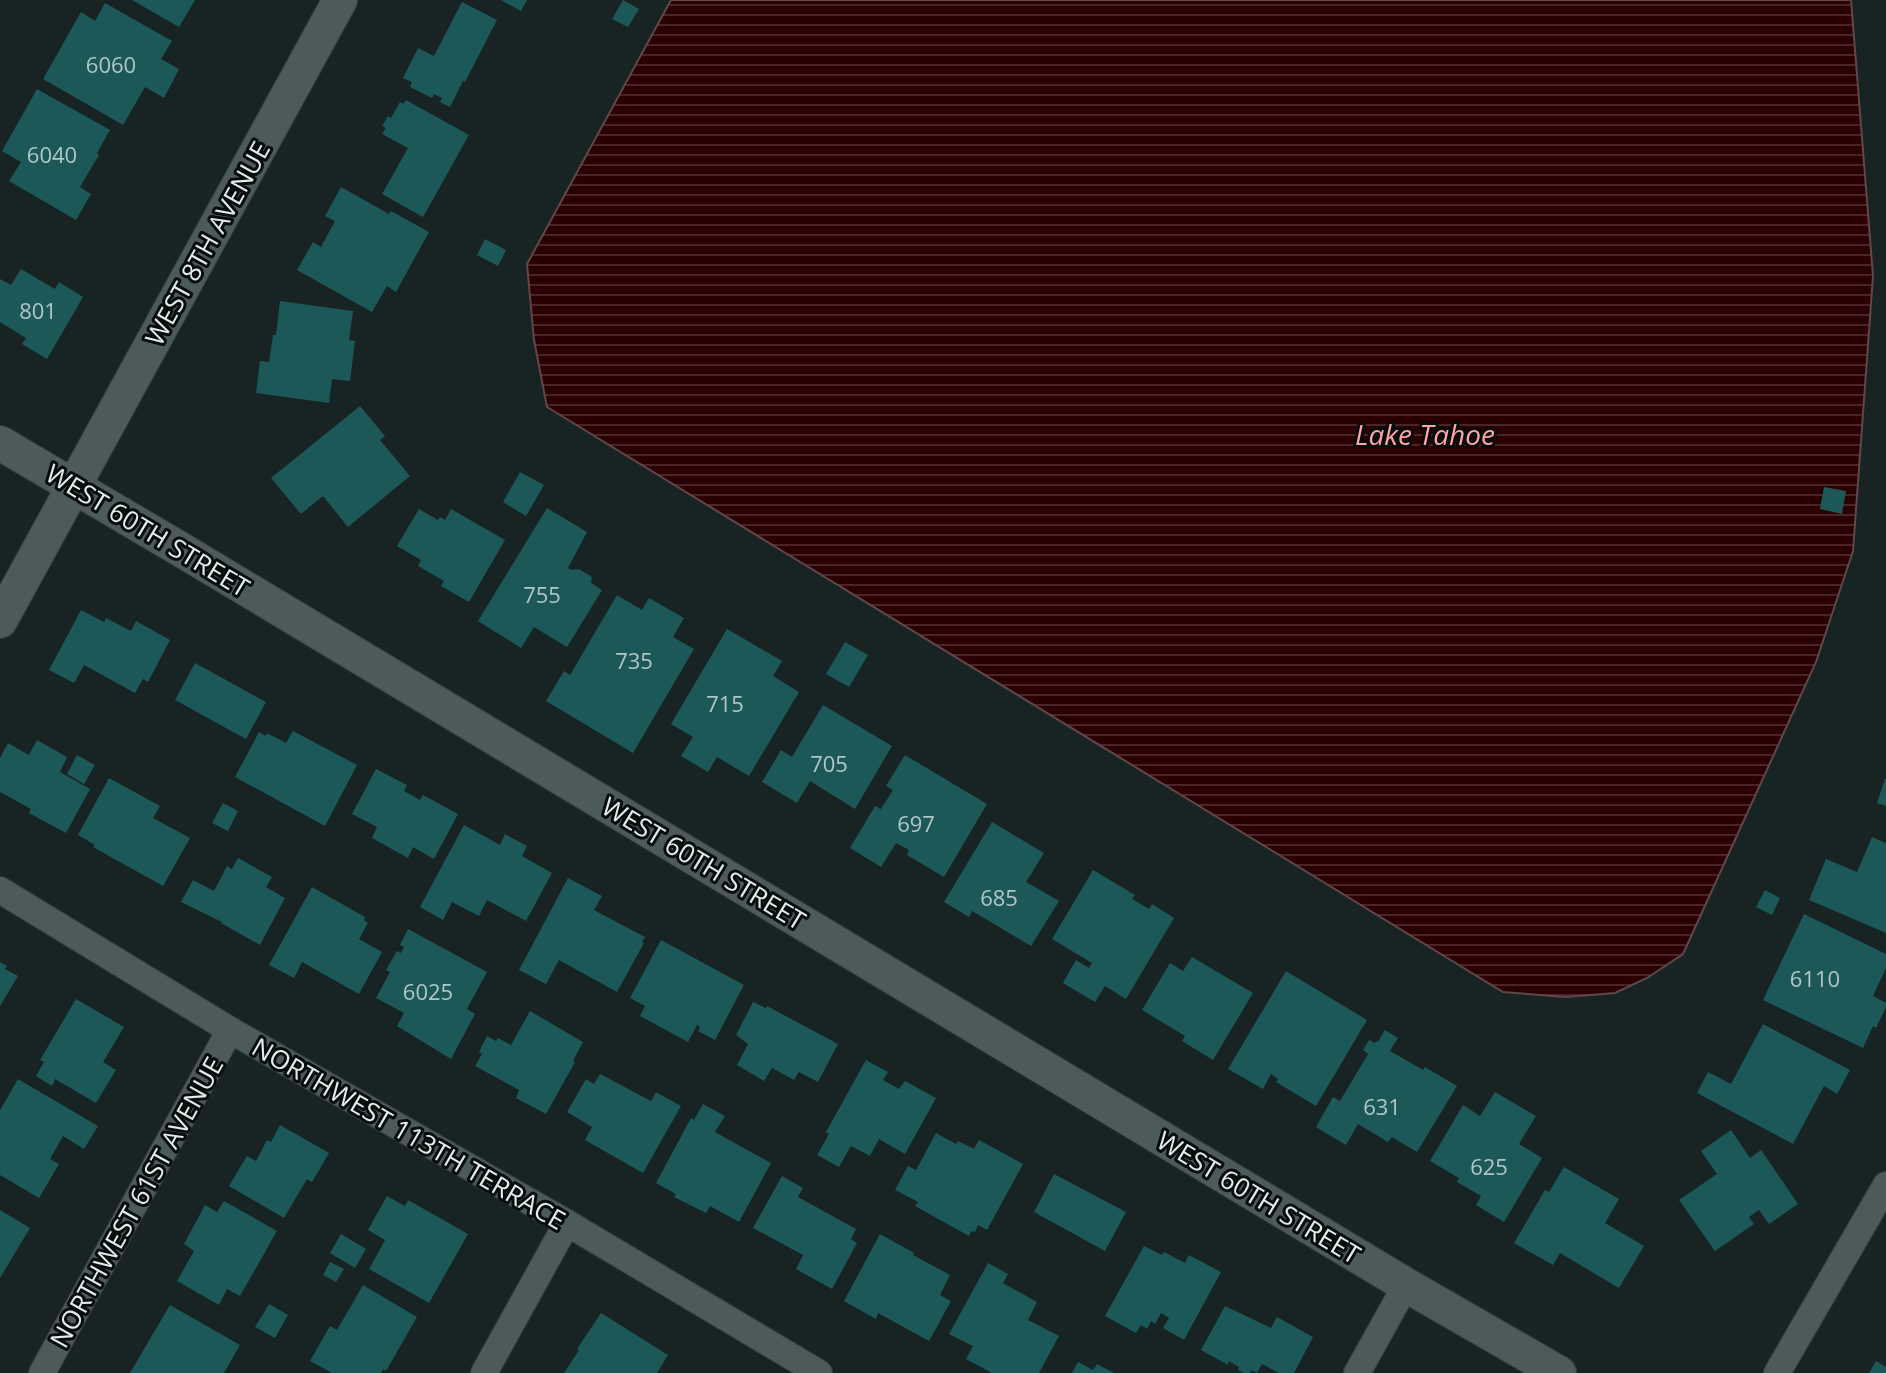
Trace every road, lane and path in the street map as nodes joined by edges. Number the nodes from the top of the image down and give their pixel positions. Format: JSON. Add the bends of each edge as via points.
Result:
{"nodes":[{"id":1,"x":340,"y":0,"type":"edge"},
{"id":2,"x":0,"y":443,"type":"edge"},
{"id":3,"x":74,"y":486,"type":"junction"},
{"id":4,"x":0,"y":621,"type":"edge"},
{"id":5,"x":0,"y":890,"type":"edge"},
{"id":6,"x":230,"y":1030,"type":"junction"},
{"id":7,"x":1886,"y":1185,"type":"edge"},
{"id":8,"x":567,"y":1223,"type":"junction"},
{"id":9,"x":1406,"y":1285,"type":"junction"},
{"id":10,"x":42,"y":1373,"type":"edge"},
{"id":11,"x":484,"y":1373,"type":"edge"},
{"id":12,"x":819,"y":1373,"type":"edge"},
{"id":13,"x":1357,"y":1373,"type":"edge"},
{"id":14,"x":1559,"y":1373,"type":"edge"},
{"id":15,"x":1777,"y":1373,"type":"edge"}],
"edges":[{"from":1,"to":3,"type":"street","name":"WEST 8TH AVENUE"},
{"from":2,"to":3,"type":"street","name":"WEST 60TH STREET"},
{"from":3,"to":4,"type":"street","name":"WEST 8TH AVENUE"},
{"from":3,"to":9,"type":"street","name":"WEST 60TH STREET"},
{"from":5,"to":6,"type":"street","name":"NORTHWEST 113TH TERRACE"},
{"from":6,"to":8,"type":"street","name":"NORTHWEST 113TH TERRACE"},
{"from":6,"to":10,"type":"street","name":"NORTHWEST 61ST AVENUE"},
{"from":7,"to":15,"type":"street"},
{"from":8,"to":11,"type":"street"},
{"from":8,"to":12,"type":"street","name":"NORTHWEST 113TH TERRACE"},
{"from":9,"to":13,"type":"street"},
{"from":9,"to":14,"type":"street","name":"WEST 60TH STREET"}]}
